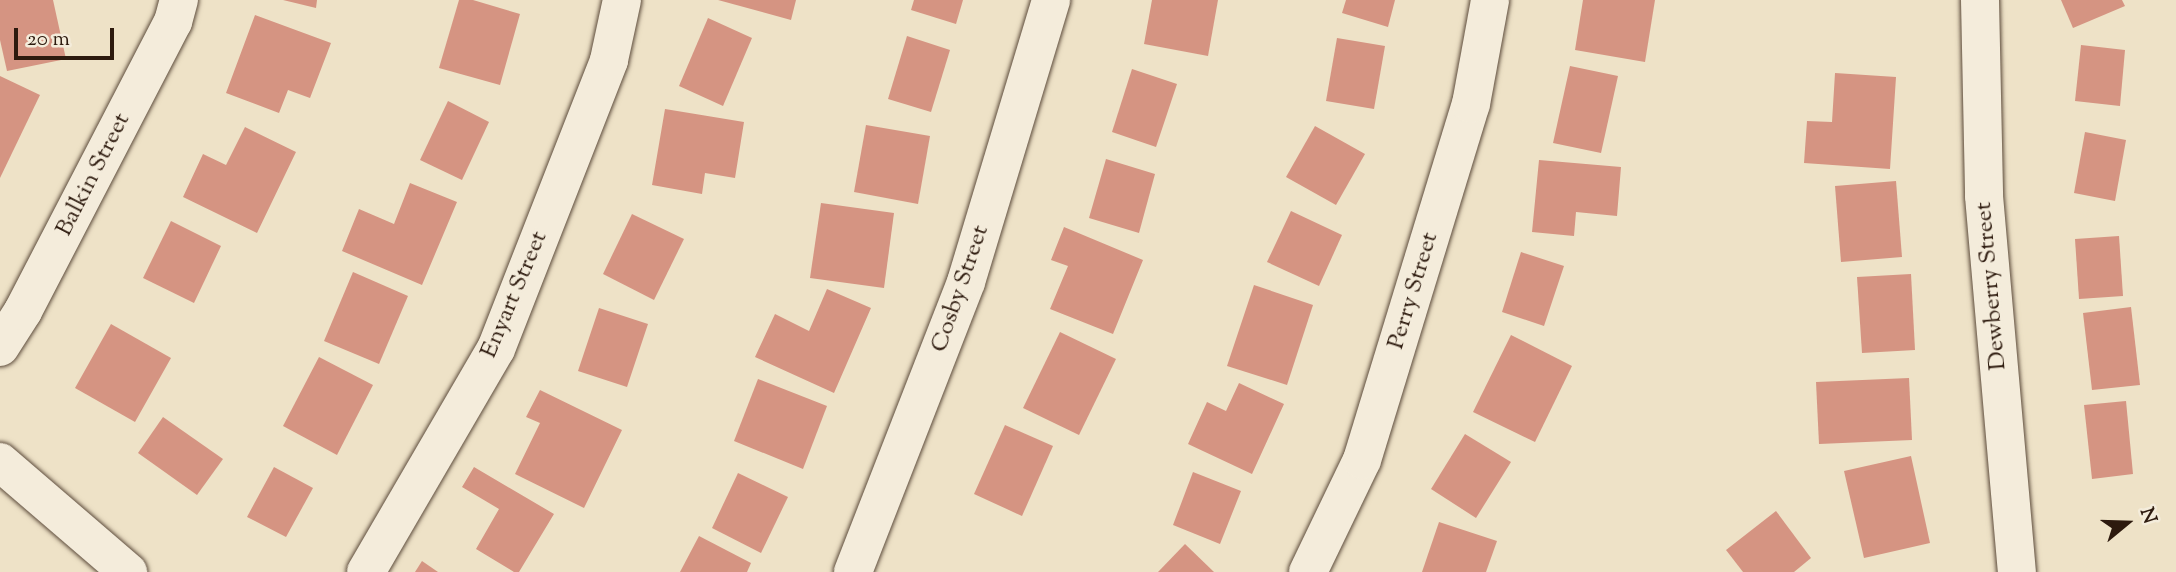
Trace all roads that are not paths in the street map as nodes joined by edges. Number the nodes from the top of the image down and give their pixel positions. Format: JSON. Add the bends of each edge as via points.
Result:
{"nodes":[{"id":1,"x":179,"y":0,"type":"edge"},
{"id":2,"x":622,"y":0,"type":"edge"},
{"id":3,"x":1051,"y":0,"type":"edge"},
{"id":4,"x":1490,"y":0,"type":"edge"},
{"id":5,"x":1980,"y":0,"type":"edge"},
{"id":6,"x":0,"y":347,"type":"edge"},
{"id":7,"x":0,"y":462,"type":"edge"},
{"id":8,"x":128,"y":572,"type":"edge"},
{"id":9,"x":366,"y":572,"type":"edge"},
{"id":10,"x":853,"y":572,"type":"edge"},
{"id":11,"x":1308,"y":572,"type":"edge"},
{"id":12,"x":2017,"y":572,"type":"edge"}],
"edges":[{"from":1,"to":6,"type":"street","name":"Balkin Street","via":[[167,34]]},
{"from":2,"to":9,"type":"street","name":"Enyart Street","via":[[608,60],[496,349]]},
{"from":3,"to":10,"type":"street","name":"Cosby Street","via":[[967,282]]},
{"from":4,"to":11,"type":"street","name":"Perry Street","via":[[1471,104],[1362,460]]},
{"from":5,"to":12,"type":"street","name":"Dewberry Street","via":[[1984,196]]},
{"from":7,"to":8,"type":"street"}]}
